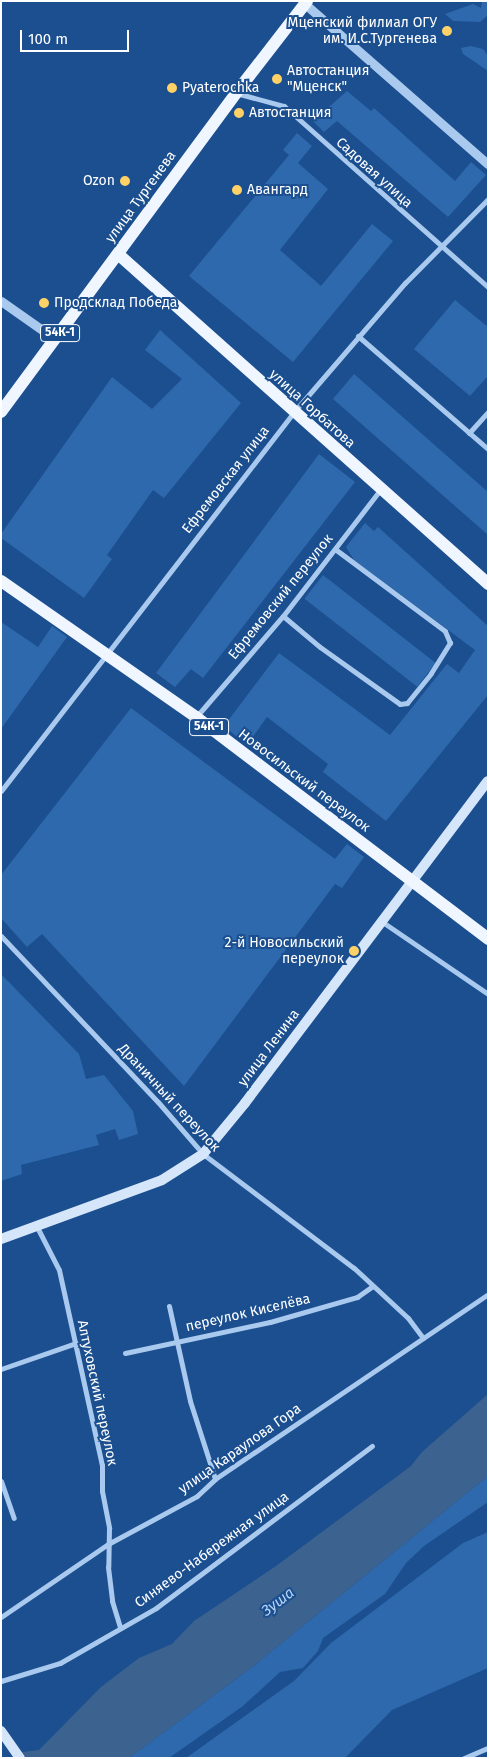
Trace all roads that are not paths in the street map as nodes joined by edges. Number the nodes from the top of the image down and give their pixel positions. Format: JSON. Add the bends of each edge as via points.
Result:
{"nodes":[{"id":1,"x":306,"y":3,"type":"edge"},
{"id":2,"x":236,"y":93,"type":"junction"},
{"id":3,"x":488,"y":164,"type":"edge"},
{"id":4,"x":488,"y":198,"type":"edge"},
{"id":5,"x":440,"y":246,"type":"junction"},
{"id":6,"x":118,"y":254,"type":"junction"},
{"id":7,"x":488,"y":287,"type":"edge"},
{"id":8,"x":1,"y":301,"type":"edge"},
{"id":9,"x":358,"y":336,"type":"junction"},
{"id":10,"x":55,"y":339,"type":"junction"},
{"id":11,"x":1,"y":412,"type":"edge"},
{"id":12,"x":488,"y":412,"type":"edge"},
{"id":13,"x":293,"y":413,"type":"junction"},
{"id":14,"x":469,"y":433,"type":"junction"},
{"id":15,"x":488,"y":449,"type":"edge"},
{"id":16,"x":380,"y":490,"type":"junction"},
{"id":17,"x":336,"y":549,"type":"junction"},
{"id":18,"x":1,"y":581,"type":"edge"},
{"id":19,"x":488,"y":584,"type":"edge"},
{"id":20,"x":283,"y":616,"type":"junction"},
{"id":21,"x":107,"y":653,"type":"junction"},
{"id":22,"x":196,"y":717,"type":"junction"},
{"id":23,"x":488,"y":781,"type":"edge"},
{"id":24,"x":1,"y":791,"type":"edge"},
{"id":25,"x":411,"y":881,"type":"junction"},
{"id":26,"x":381,"y":921,"type":"junction"},
{"id":27,"x":1,"y":936,"type":"edge"},
{"id":28,"x":487,"y":937,"type":"edge"},
{"id":29,"x":488,"y":994,"type":"edge"},
{"id":30,"x":203,"y":1154,"type":"junction"},
{"id":31,"x":37,"y":1227,"type":"junction"},
{"id":32,"x":1,"y":1239,"type":"edge"},
{"id":33,"x":373,"y":1286,"type":"junction"},
{"id":34,"x":488,"y":1294,"type":"edge"},
{"id":35,"x":169,"y":1306,"type":"dead end"},
{"id":36,"x":423,"y":1338,"type":"junction"},
{"id":37,"x":178,"y":1340,"type":"junction"},
{"id":38,"x":76,"y":1343,"type":"junction"},
{"id":39,"x":125,"y":1353,"type":"dead end"},
{"id":40,"x":1,"y":1369,"type":"edge"},
{"id":41,"x":372,"y":1446,"type":"dead end"},
{"id":42,"x":215,"y":1479,"type":"junction"},
{"id":43,"x":1,"y":1480,"type":"edge"},
{"id":44,"x":14,"y":1518,"type":"dead end"},
{"id":45,"x":108,"y":1544,"type":"junction"},
{"id":46,"x":1,"y":1617,"type":"edge"},
{"id":47,"x":120,"y":1628,"type":"junction"},
{"id":48,"x":1,"y":1681,"type":"edge"},
{"id":49,"x":1,"y":1731,"type":"edge"},
{"id":50,"x":488,"y":1748,"type":"edge"},
{"id":51,"x":20,"y":1758,"type":"edge"},
{"id":52,"x":464,"y":1758,"type":"edge"}],
"edges":[{"from":1,"to":2,"type":"main road","name":"улица Тургенева"},
{"from":1,"to":3,"type":"street"},
{"from":2,"to":5,"type":"street","name":"Садовая улица","via":[[284,106]]},
{"from":2,"to":6,"type":"main road","name":"улица Тургенева"},
{"from":4,"to":5,"type":"street","name":"Ефремовская улица"},
{"from":5,"to":7,"type":"street","name":"Садовая улица"},
{"from":5,"to":9,"type":"street","name":"Ефремовская улица"},
{"from":6,"to":10,"type":"main road","name":"улица Тургенева","number":"54К-1"},
{"from":6,"to":13,"type":"main road","name":"улица Горбатова"},
{"from":8,"to":10,"type":"street"},
{"from":9,"to":13,"type":"street","name":"Ефремовская улица"},
{"from":9,"to":14,"type":"street"},
{"from":10,"to":11,"type":"main road","name":"улица Тургенева","number":"54К-1"},
{"from":12,"to":14,"type":"street"},
{"from":13,"to":16,"type":"main road","name":"улица Горбатова"},
{"from":13,"to":21,"type":"street","name":"Ефремовская улица"},
{"from":14,"to":15,"type":"street"},
{"from":16,"to":17,"type":"street","name":"Ефремовский переулок"},
{"from":16,"to":19,"type":"main road","name":"улица Горбатова"},
{"from":17,"to":20,"type":"street","name":"Ефремовский переулок","via":[[301,588]]},
{"from":17,"to":20,"type":"street","via":[[445,631],[450,644],[407,703],[400,704]]},
{"from":18,"to":21,"type":"main road","name":"Новосильский переулок","number":"54К-1"},
{"from":20,"to":22,"type":"street","name":"Ефремовский переулок"},
{"from":21,"to":22,"type":"main road","name":"Новосильский переулок","number":"54К-1"},
{"from":21,"to":24,"type":"street","name":"Ефремовская улица"},
{"from":22,"to":25,"type":"main road","name":"Новосильский переулок","number":"54К-1"},
{"from":23,"to":25,"type":"main road","name":"улица Ленина"},
{"from":25,"to":26,"type":"main road","name":"улица Ленина"},
{"from":25,"to":28,"type":"main road","name":"Новосильский переулок","number":"54К-1"},
{"from":26,"to":29,"type":"street"},
{"from":26,"to":30,"type":"main road","name":"улица Ленина"},
{"from":27,"to":30,"type":"street","name":"Драничный переулок"},
{"from":30,"to":31,"type":"main road","name":"улица Ленина","via":[[162,1180]]},
{"from":30,"to":33,"type":"street","name":"Драничный переулок","via":[[340,1257]]},
{"from":31,"to":32,"type":"main road","name":"улица Ленина"},
{"from":31,"to":38,"type":"street","name":"Алтуховский переулок","via":[[59,1270]]},
{"from":33,"to":36,"type":"street","name":"Драничный переулок","via":[[408,1318]]},
{"from":33,"to":37,"type":"street","name":"переулок Киселёва","via":[[357,1297],[270,1322]]},
{"from":34,"to":36,"type":"street","name":"улица Караулова Гора"},
{"from":35,"to":37,"type":"street"},
{"from":36,"to":42,"type":"street","name":"улица Караулова Гора"},
{"from":37,"to":39,"type":"street","name":"переулок Киселёва"},
{"from":37,"to":42,"type":"street","via":[[190,1402]]},
{"from":38,"to":40,"type":"street"},
{"from":38,"to":45,"type":"street","name":"Алтуховский переулок","via":[[102,1465]]},
{"from":41,"to":47,"type":"street","name":"Синяево-Набережная улица","via":[[156,1608]]},
{"from":42,"to":45,"type":"street","name":"улица Караулова Гора","via":[[197,1496]]},
{"from":43,"to":44,"type":"street"},
{"from":45,"to":46,"type":"street","name":"улица Караулова Гора"},
{"from":45,"to":47,"type":"street","name":"Алтуховский переулок","via":[[112,1601]]},
{"from":47,"to":48,"type":"street","name":"Синяево-Набережная улица","via":[[60,1663]]},
{"from":49,"to":51,"type":"main road"},
{"from":50,"to":52,"type":"street"}]}
